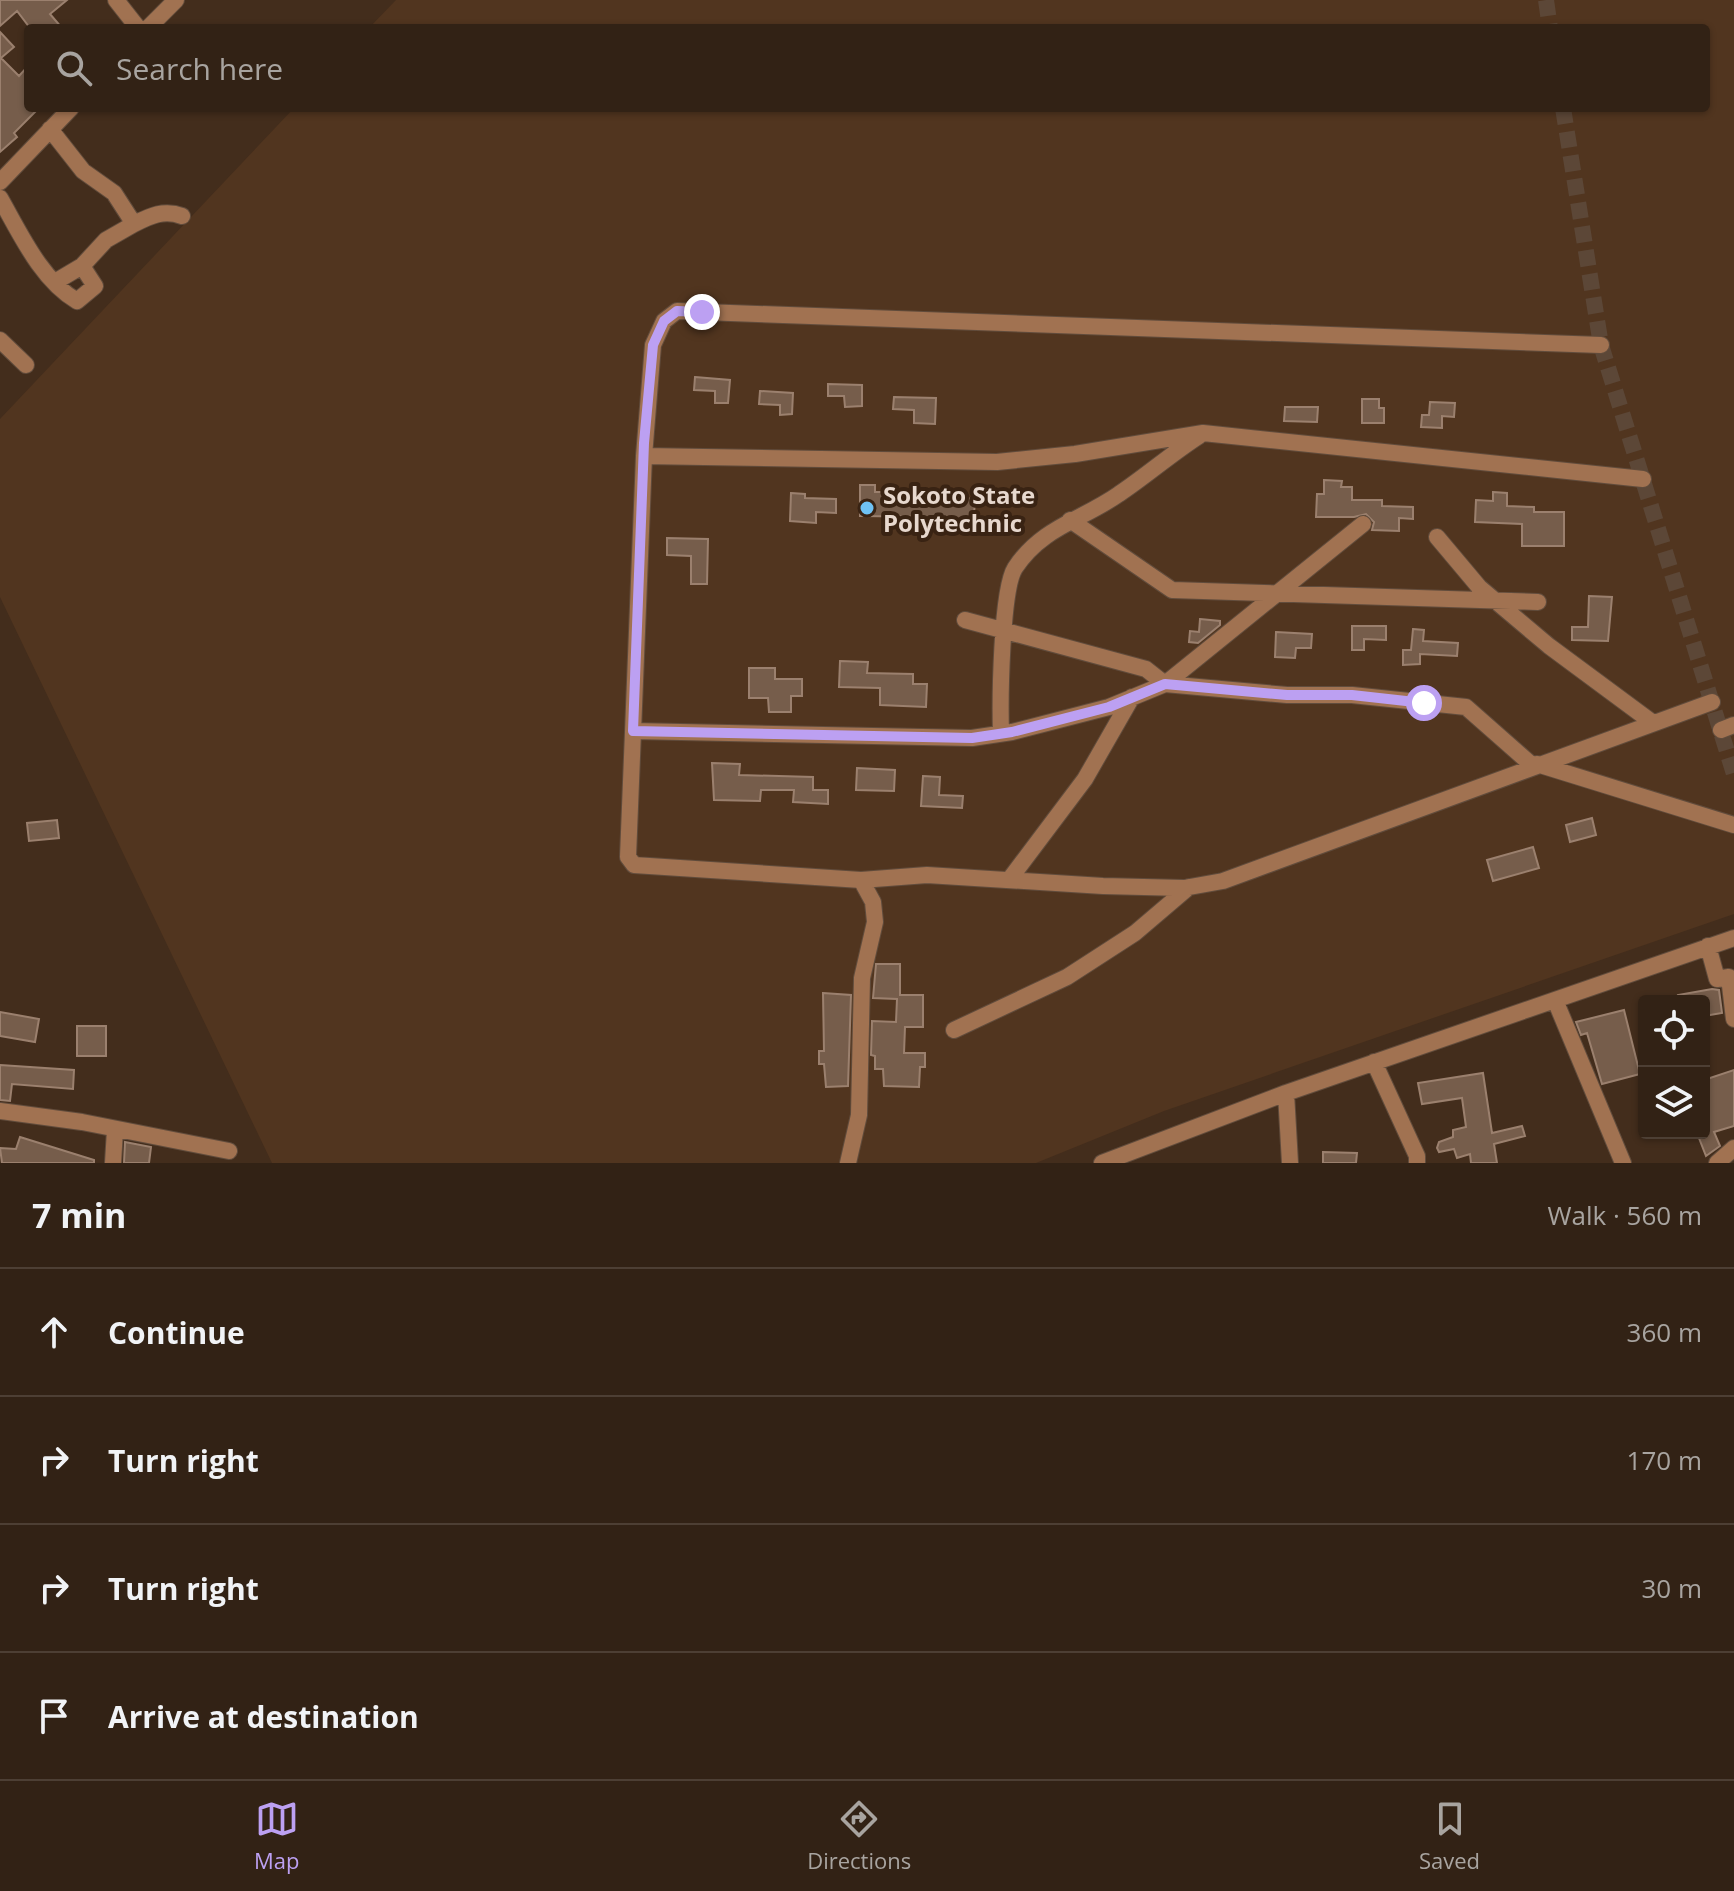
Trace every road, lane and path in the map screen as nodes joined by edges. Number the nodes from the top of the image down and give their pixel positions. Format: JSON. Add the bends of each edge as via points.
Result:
{"nodes":[{"id":1,"x":116,"y":0,"type":"edge"},
{"id":2,"x":176,"y":0,"type":"edge"},
{"id":3,"x":135,"y":24,"type":"edge"},
{"id":4,"x":152,"y":24,"type":"edge"},
{"id":5,"x":67,"y":112,"type":"edge"},
{"id":6,"x":50,"y":129,"type":"junction"},
{"id":7,"x":0,"y":182,"type":"edge"},
{"id":8,"x":0,"y":198,"type":"edge"},
{"id":9,"x":182,"y":216,"type":"dead end"},
{"id":10,"x":134,"y":224,"type":"junction"},
{"id":11,"x":82,"y":266,"type":"junction"},
{"id":12,"x":55,"y":282,"type":"junction"},
{"id":13,"x":0,"y":340,"type":"edge"},
{"id":14,"x":1601,"y":345,"type":"dead end"},
{"id":15,"x":26,"y":365,"type":"dead end"},
{"id":16,"x":1203,"y":433,"type":"junction"},
{"id":17,"x":644,"y":456,"type":"junction"},
{"id":18,"x":1643,"y":479,"type":"dead end"},
{"id":19,"x":1070,"y":520,"type":"junction"},
{"id":20,"x":1363,"y":524,"type":"dead end"},
{"id":21,"x":1437,"y":537,"type":"dead end"},
{"id":22,"x":1279,"y":594,"type":"junction"},
{"id":23,"x":1494,"y":600,"type":"junction"},
{"id":24,"x":1538,"y":602,"type":"dead end"},
{"id":25,"x":965,"y":620,"type":"dead end"},
{"id":26,"x":1005,"y":631,"type":"junction"},
{"id":27,"x":1165,"y":684,"type":"junction"},
{"id":28,"x":1132,"y":697,"type":"junction"},
{"id":29,"x":1712,"y":702,"type":"dead end"},
{"id":30,"x":1653,"y":723,"type":"junction"},
{"id":31,"x":633,"y":731,"type":"junction"},
{"id":32,"x":1001,"y":733,"type":"junction"},
{"id":33,"x":1535,"y":765,"type":"junction"},
{"id":34,"x":1734,"y":825,"type":"edge"},
{"id":35,"x":861,"y":880,"type":"junction"},
{"id":36,"x":1009,"y":880,"type":"junction"},
{"id":37,"x":1189,"y":887,"type":"junction"},
{"id":38,"x":1734,"y":938,"type":"edge"},
{"id":39,"x":1708,"y":946,"type":"junction"},
{"id":40,"x":1555,"y":1000,"type":"junction"},
{"id":41,"x":1734,"y":1019,"type":"edge"},
{"id":42,"x":954,"y":1030,"type":"dead end"},
{"id":43,"x":1374,"y":1062,"type":"junction"},
{"id":44,"x":1286,"y":1093,"type":"junction"},
{"id":45,"x":0,"y":1111,"type":"edge"},
{"id":46,"x":115,"y":1130,"type":"junction"},
{"id":47,"x":1734,"y":1148,"type":"edge"},
{"id":48,"x":229,"y":1151,"type":"dead end"},
{"id":49,"x":113,"y":1163,"type":"edge"},
{"id":50,"x":848,"y":1163,"type":"edge"},
{"id":51,"x":1102,"y":1163,"type":"edge"},
{"id":52,"x":1290,"y":1163,"type":"edge"},
{"id":53,"x":1417,"y":1163,"type":"edge"},
{"id":54,"x":1623,"y":1163,"type":"edge"},
{"id":55,"x":1717,"y":1163,"type":"edge"}],
"edges":[{"from":1,"to":3,"type":"street"},
{"from":2,"to":4,"type":"street"},
{"from":5,"to":6,"type":"street"},
{"from":6,"to":7,"type":"street"},
{"from":6,"to":10,"type":"street","via":[[83,171],[114,193]]},
{"from":8,"to":12,"type":"street"},
{"from":9,"to":10,"type":"street","via":[[169,211]]},
{"from":10,"to":11,"type":"street","via":[[106,240]]},
{"from":11,"to":12,"type":"street"},
{"from":11,"to":12,"type":"street","via":[[95,286],[77,301]]},
{"from":13,"to":15,"type":"street"},
{"from":14,"to":17,"type":"street","via":[[677,311],[664,321],[653,345]]},
{"from":16,"to":17,"type":"street","via":[[997,462]]},
{"from":16,"to":18,"type":"street"},
{"from":16,"to":19,"type":"street","via":[[1118,495]]},
{"from":17,"to":31,"type":"street"},
{"from":19,"to":22,"type":"street","via":[[1172,590]]},
{"from":19,"to":26,"type":"street","via":[[1051,530],[1014,569]]},
{"from":20,"to":22,"type":"street"},
{"from":21,"to":23,"type":"street"},
{"from":22,"to":23,"type":"street"},
{"from":22,"to":27,"type":"street"},
{"from":23,"to":24,"type":"street"},
{"from":23,"to":30,"type":"street"},
{"from":25,"to":26,"type":"street"},
{"from":26,"to":27,"type":"street","via":[[1146,669]]},
{"from":26,"to":32,"type":"street"},
{"from":27,"to":28,"type":"street"},
{"from":27,"to":33,"type":"street","via":[[1466,707]]},
{"from":28,"to":32,"type":"street"},
{"from":28,"to":36,"type":"street","via":[[1085,779]]},
{"from":29,"to":30,"type":"street"},
{"from":30,"to":33,"type":"street"},
{"from":31,"to":32,"type":"street","via":[[972,738]]},
{"from":31,"to":35,"type":"street","via":[[628,857],[634,865]]},
{"from":33,"to":34,"type":"street"},
{"from":33,"to":37,"type":"street","via":[[1223,881]]},
{"from":35,"to":36,"type":"street","via":[[927,875]]},
{"from":35,"to":50,"type":"street","via":[[873,902],[875,922],[862,978],[859,1115]]},
{"from":36,"to":37,"type":"street"},
{"from":37,"to":42,"type":"street","via":[[1135,933],[1067,977]]},
{"from":38,"to":39,"type":"street"},
{"from":39,"to":40,"type":"street"},
{"from":39,"to":41,"type":"street","via":[[1717,979],[1729,977]]},
{"from":40,"to":43,"type":"street"},
{"from":40,"to":54,"type":"street"},
{"from":43,"to":44,"type":"street"},
{"from":43,"to":53,"type":"street"},
{"from":44,"to":51,"type":"street"},
{"from":44,"to":52,"type":"street"},
{"from":45,"to":46,"type":"street"},
{"from":46,"to":48,"type":"street"},
{"from":46,"to":49,"type":"street"},
{"from":47,"to":55,"type":"street"}]}
